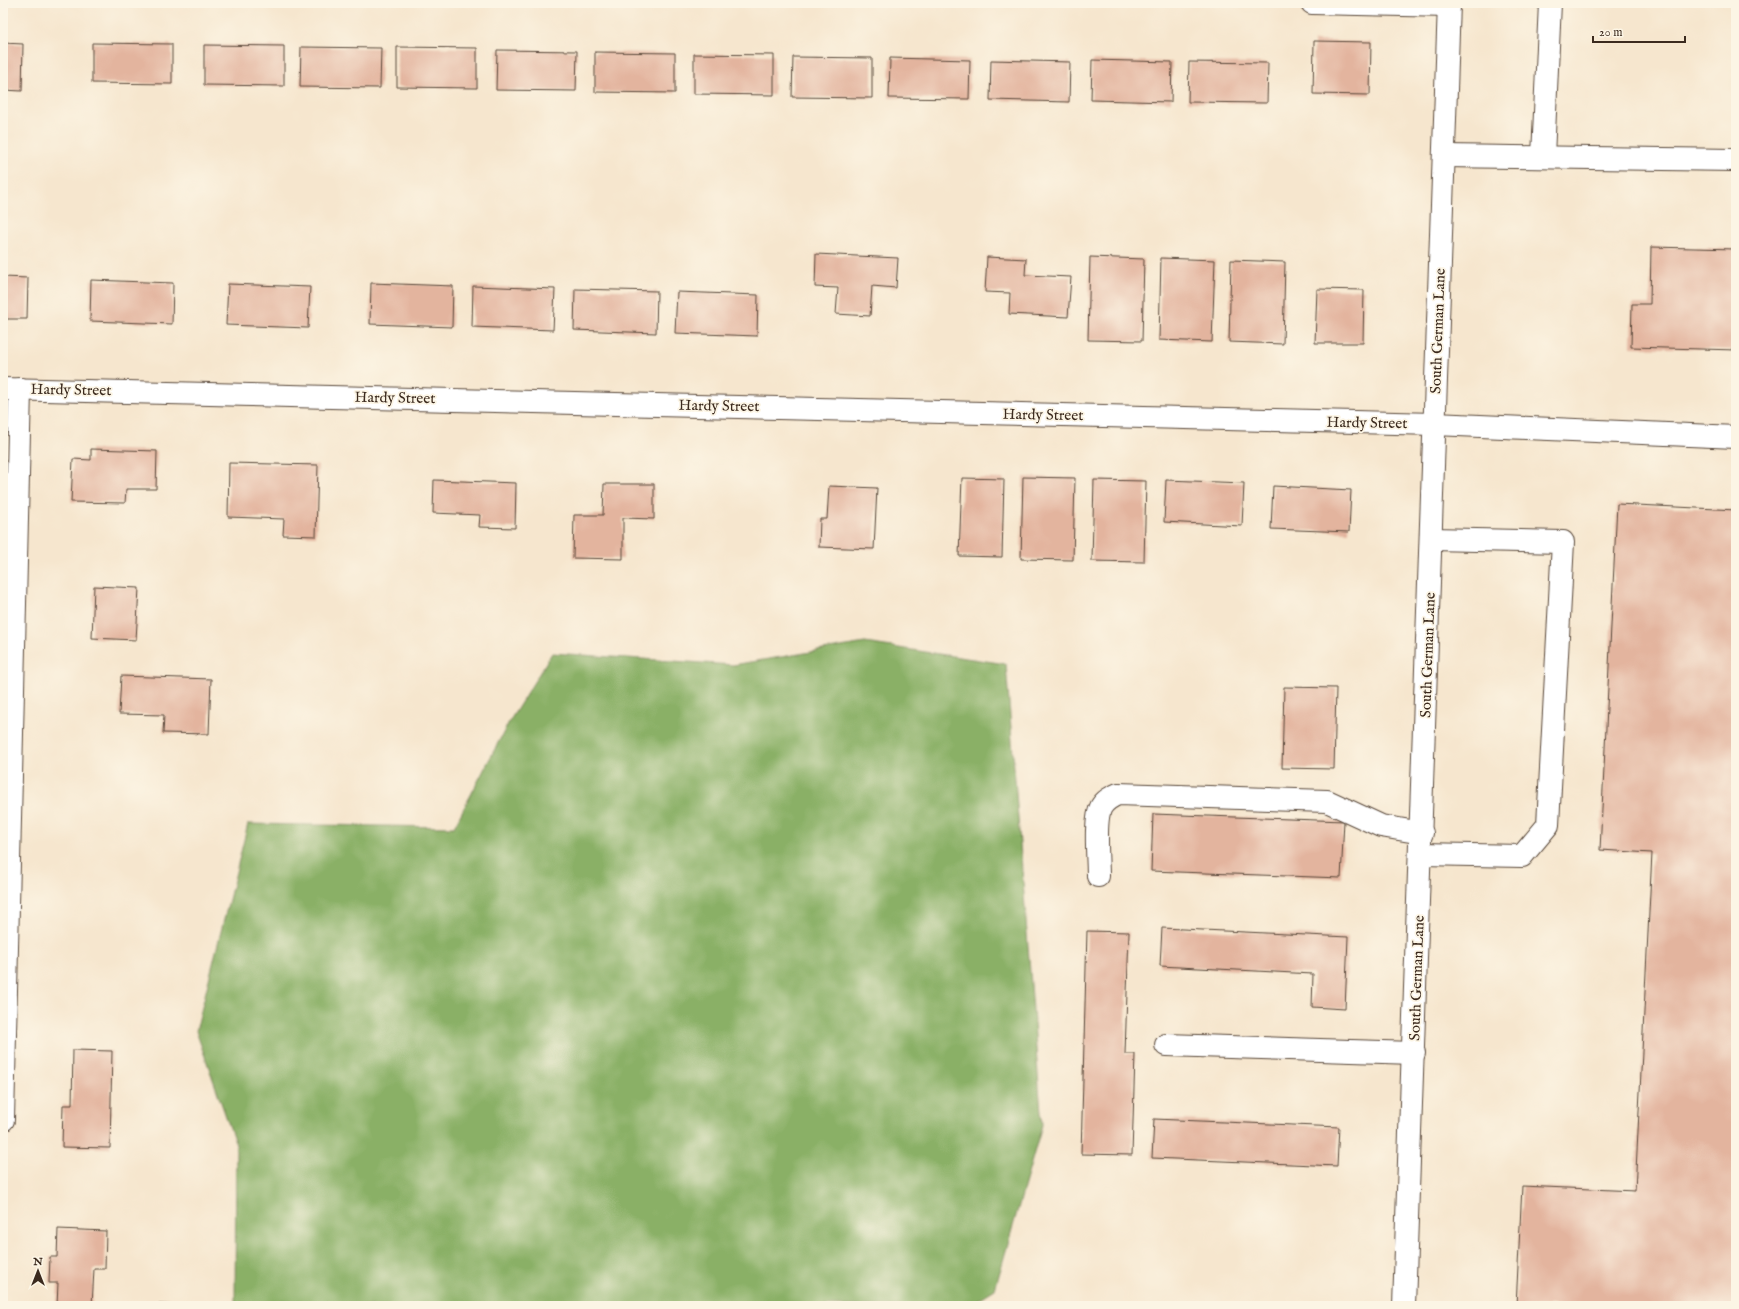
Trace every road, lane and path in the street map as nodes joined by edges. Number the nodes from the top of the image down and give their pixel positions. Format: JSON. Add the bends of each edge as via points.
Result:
{"nodes":[{"id":1,"x":1312,"y":3,"type":"edge"},
{"id":2,"x":1550,"y":3,"type":"edge"},
{"id":3,"x":1449,"y":5,"type":"edge"},
{"id":4,"x":1444,"y":156,"type":"junction"},
{"id":5,"x":1543,"y":156,"type":"junction"},
{"id":6,"x":1736,"y":160,"type":"edge"},
{"id":7,"x":11,"y":389,"type":"edge"},
{"id":8,"x":1435,"y":424,"type":"junction"},
{"id":9,"x":1736,"y":437,"type":"edge"},
{"id":10,"x":1432,"y":539,"type":"junction"},
{"id":11,"x":1422,"y":843,"type":"junction"},
{"id":12,"x":1098,"y":876,"type":"dead end"},
{"id":13,"x":1166,"y":1045,"type":"dead end"},
{"id":14,"x":1414,"y":1053,"type":"junction"},
{"id":15,"x":3,"y":1120,"type":"edge"},
{"id":16,"x":1404,"y":1306,"type":"edge"}],
"edges":[{"from":1,"to":3,"type":"street"},
{"from":2,"to":5,"type":"street"},
{"from":3,"to":4,"type":"street","name":"South German Lane"},
{"from":4,"to":5,"type":"street"},
{"from":4,"to":8,"type":"street","name":"South German Lane"},
{"from":5,"to":6,"type":"street"},
{"from":7,"to":8,"type":"street","name":"Hardy Street"},
{"from":7,"to":15,"type":"street"},
{"from":8,"to":9,"type":"street","name":"Hardy Street"},
{"from":8,"to":10,"type":"street","name":"South German Lane"},
{"from":10,"to":11,"type":"street","name":"South German Lane"},
{"from":10,"to":11,"type":"street","via":[[1563,542],[1548,825],[1522,856]]},
{"from":11,"to":12,"type":"street","via":[[1327,801],[1118,794],[1108,798],[1101,807],[1098,817]]},
{"from":11,"to":14,"type":"street","name":"South German Lane"},
{"from":13,"to":14,"type":"street"},
{"from":14,"to":16,"type":"street","name":"South German Lane"}]}
